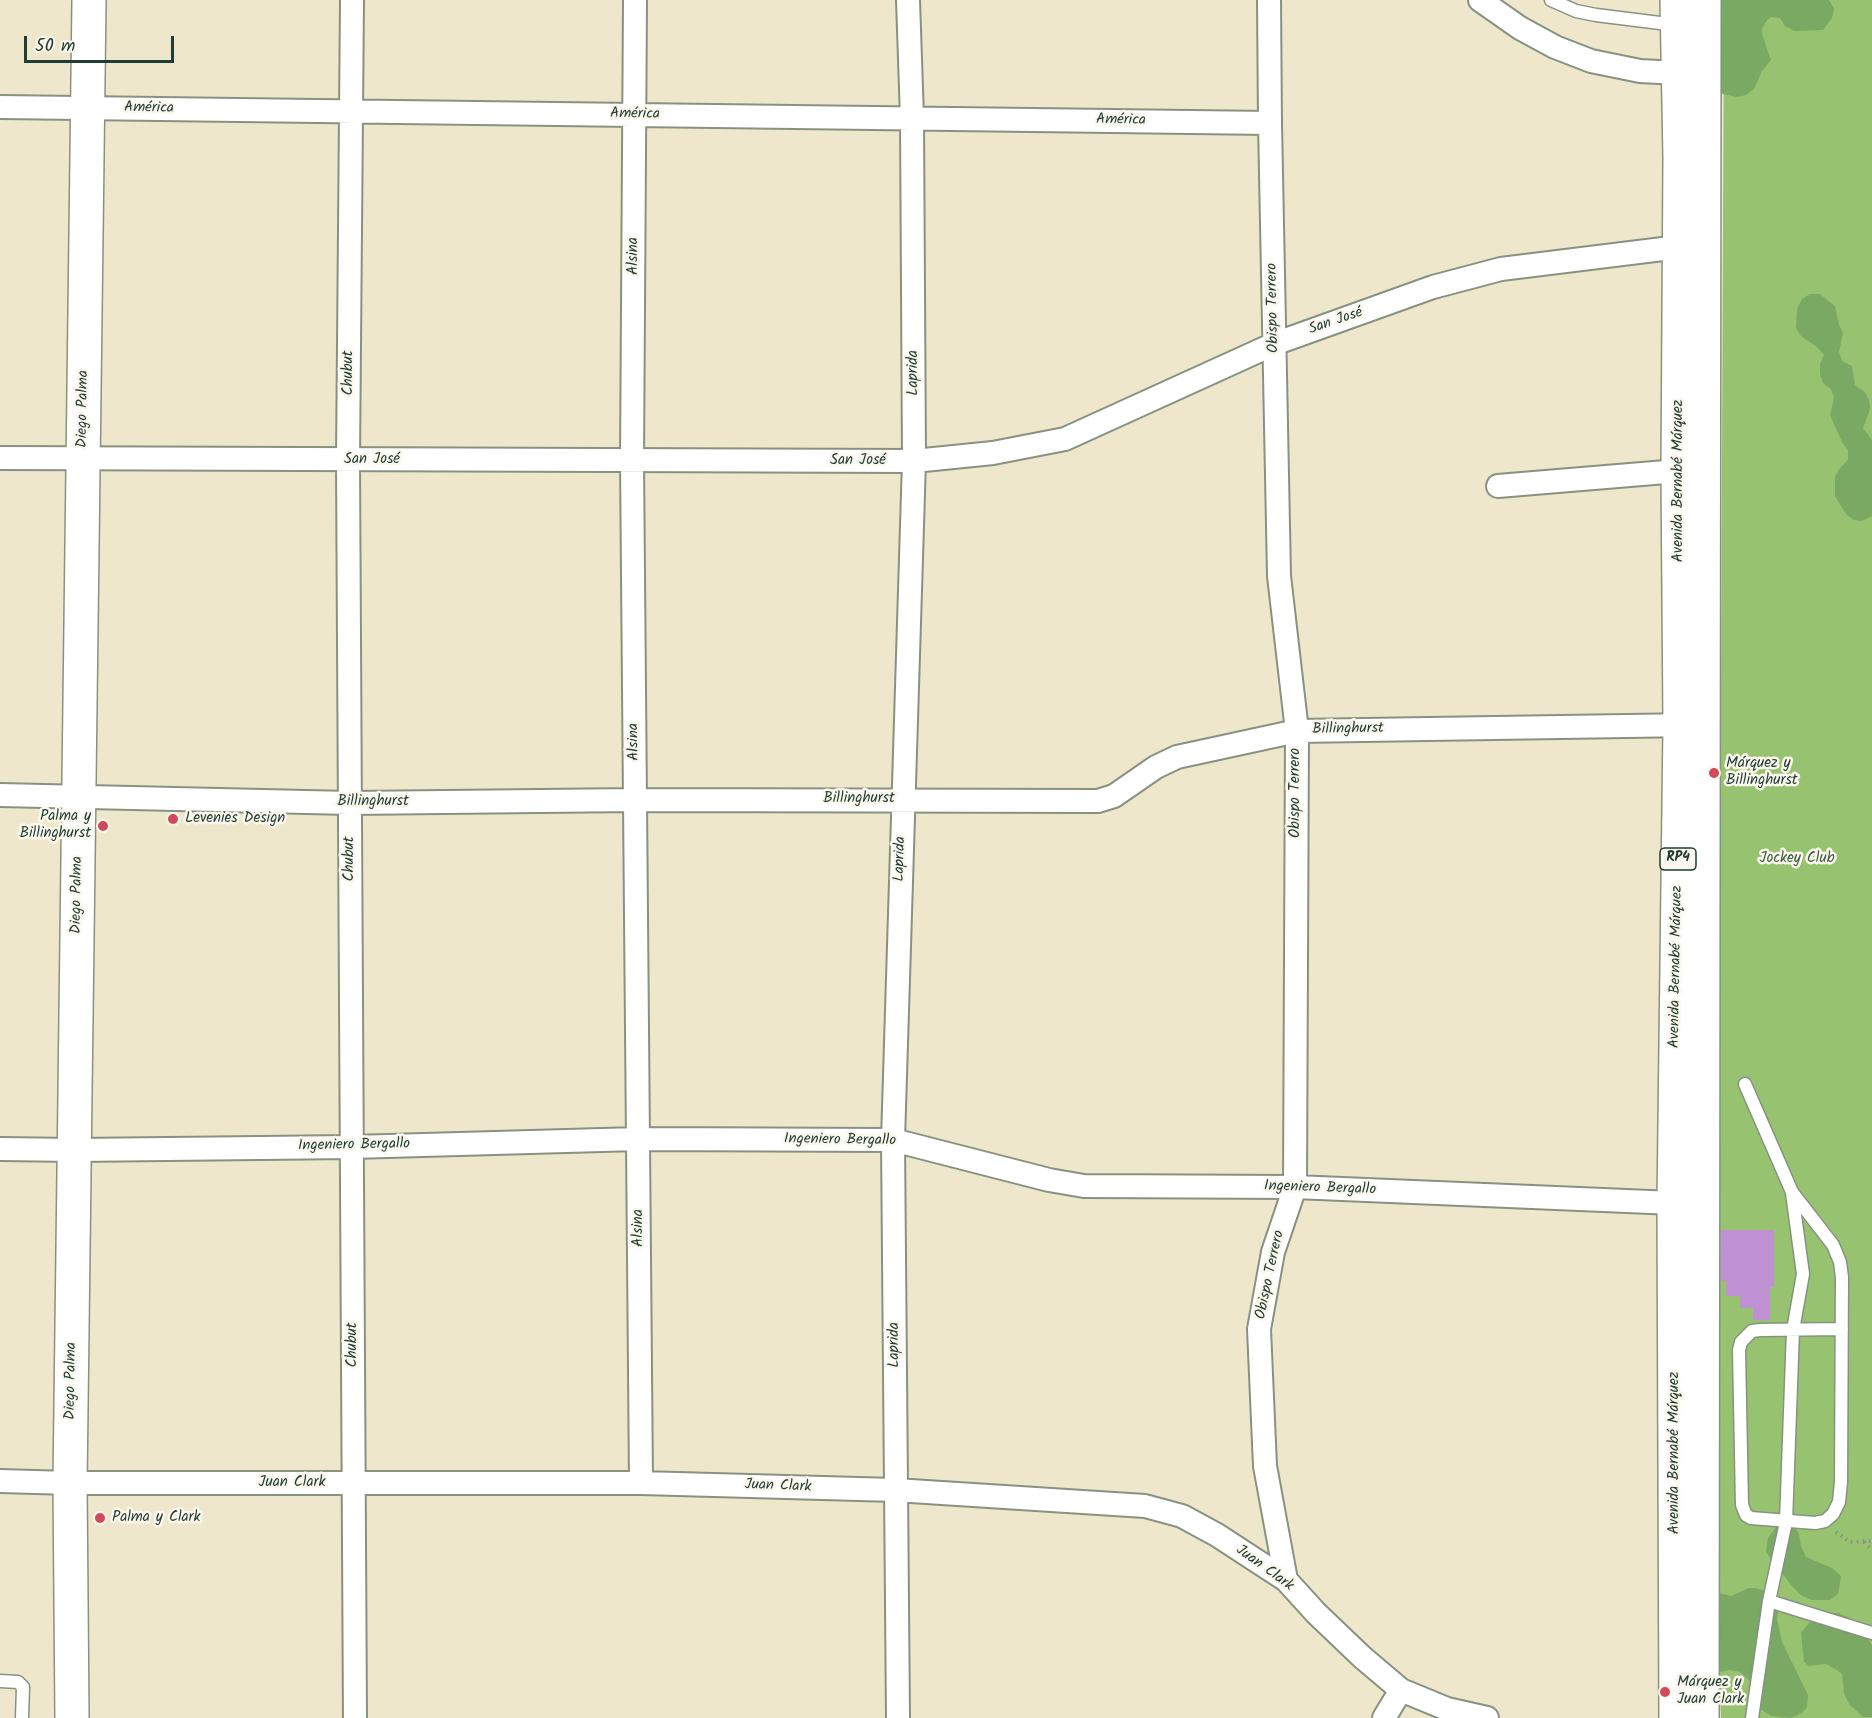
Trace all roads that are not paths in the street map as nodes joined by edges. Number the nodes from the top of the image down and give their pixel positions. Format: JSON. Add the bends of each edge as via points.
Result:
{"nodes":[{"id":1,"x":90,"y":0,"type":"edge"},
{"id":2,"x":352,"y":0,"type":"edge"},
{"id":3,"x":635,"y":0,"type":"edge"},
{"id":4,"x":908,"y":0,"type":"edge"},
{"id":5,"x":1269,"y":0,"type":"edge"},
{"id":6,"x":1480,"y":0,"type":"edge"},
{"id":7,"x":1551,"y":0,"type":"edge"},
{"id":8,"x":1704,"y":0,"type":"edge"},
{"id":9,"x":1678,"y":12,"type":"edge"},
{"id":10,"x":1678,"y":73,"type":"junction"},
{"id":11,"x":0,"y":107,"type":"edge"},
{"id":12,"x":88,"y":108,"type":"junction"},
{"id":13,"x":351,"y":111,"type":"junction"},
{"id":14,"x":635,"y":116,"type":"junction"},
{"id":15,"x":912,"y":118,"type":"junction"},
{"id":16,"x":1270,"y":123,"type":"junction"},
{"id":17,"x":1679,"y":247,"type":"junction"},
{"id":18,"x":1274,"y":344,"type":"junction"},
{"id":19,"x":0,"y":458,"type":"edge"},
{"id":20,"x":83,"y":460,"type":"junction"},
{"id":21,"x":348,"y":460,"type":"junction"},
{"id":22,"x":632,"y":461,"type":"junction"},
{"id":23,"x":914,"y":461,"type":"junction"},
{"id":24,"x":1678,"y":471,"type":"junction"},
{"id":25,"x":1498,"y":486,"type":"dead end"},
{"id":26,"x":1691,"y":725,"type":"junction"},
{"id":27,"x":1297,"y":731,"type":"junction"},
{"id":28,"x":0,"y":795,"type":"edge"},
{"id":29,"x":79,"y":797,"type":"junction"},
{"id":30,"x":635,"y":800,"type":"junction"},
{"id":31,"x":903,"y":800,"type":"junction"},
{"id":32,"x":350,"y":803,"type":"junction"},
{"id":33,"x":1745,"y":1084,"type":"dead end"},
{"id":34,"x":638,"y":1138,"type":"junction"},
{"id":35,"x":893,"y":1140,"type":"junction"},
{"id":36,"x":352,"y":1147,"type":"junction"},
{"id":37,"x":0,"y":1149,"type":"edge"},
{"id":38,"x":75,"y":1150,"type":"junction"},
{"id":39,"x":1295,"y":1187,"type":"junction"},
{"id":40,"x":1792,"y":1192,"type":"junction"},
{"id":41,"x":1674,"y":1203,"type":"junction"},
{"id":42,"x":1842,"y":1329,"type":"junction"},
{"id":43,"x":1793,"y":1330,"type":"junction"},
{"id":44,"x":0,"y":1481,"type":"edge"},
{"id":45,"x":70,"y":1483,"type":"junction"},
{"id":46,"x":354,"y":1483,"type":"junction"},
{"id":47,"x":641,"y":1483,"type":"junction"},
{"id":48,"x":896,"y":1490,"type":"junction"},
{"id":49,"x":1786,"y":1522,"type":"junction"},
{"id":50,"x":1286,"y":1580,"type":"junction"},
{"id":51,"x":1768,"y":1601,"type":"junction"},
{"id":52,"x":1872,"y":1633,"type":"edge"},
{"id":53,"x":0,"y":1681,"type":"edge"},
{"id":54,"x":1401,"y":1690,"type":"junction"},
{"id":55,"x":22,"y":1718,"type":"edge"},
{"id":56,"x":72,"y":1718,"type":"edge"},
{"id":57,"x":355,"y":1718,"type":"edge"},
{"id":58,"x":898,"y":1718,"type":"edge"},
{"id":59,"x":1384,"y":1718,"type":"edge"},
{"id":60,"x":1487,"y":1718,"type":"edge"},
{"id":61,"x":1676,"y":1718,"type":"edge"},
{"id":62,"x":1702,"y":1718,"type":"edge"},
{"id":63,"x":1752,"y":1718,"type":"edge"}],
"edges":[{"from":1,"to":12,"type":"main road","name":"Diego Palma"},
{"from":2,"to":13,"type":"street","name":"Chubut"},
{"from":3,"to":14,"type":"street","name":"Alsina"},
{"from":4,"to":15,"type":"street","name":"Laprida"},
{"from":5,"to":16,"type":"street","name":"Obispo Terrero"},
{"from":6,"to":10,"type":"street","via":[[1520,28],[1591,61],[1640,71]]},
{"from":7,"to":9,"type":"lane","via":[[1596,15]]},
{"from":8,"to":26,"type":"main road","name":"Avenida Bernabé Márquez","number":"RP4"},
{"from":9,"to":10,"type":"main road","name":"Avenida Bernabé Márquez","number":"RP4"},
{"from":10,"to":17,"type":"main road","name":"Avenida Bernabé Márquez","number":"RP4"},
{"from":11,"to":12,"type":"street","name":"América"},
{"from":12,"to":13,"type":"street","name":"América"},
{"from":12,"to":20,"type":"main road","name":"Diego Palma"},
{"from":13,"to":14,"type":"street","name":"América"},
{"from":13,"to":21,"type":"street","name":"Chubut"},
{"from":14,"to":15,"type":"street","name":"América"},
{"from":14,"to":22,"type":"street","name":"Alsina"},
{"from":15,"to":16,"type":"street","name":"América"},
{"from":15,"to":23,"type":"street","name":"Laprida"},
{"from":16,"to":18,"type":"street","name":"Obispo Terrero"},
{"from":17,"to":18,"type":"street","name":"San José","via":[[1501,269],[1432,286]]},
{"from":17,"to":24,"type":"main road","name":"Avenida Bernabé Márquez","number":"RP4"},
{"from":18,"to":23,"type":"street","name":"San José","via":[[1065,439],[993,453]]},
{"from":18,"to":27,"type":"street","name":"Obispo Terrero","via":[[1279,576]]},
{"from":19,"to":20,"type":"street","name":"San José"},
{"from":20,"to":21,"type":"street","name":"San José"},
{"from":20,"to":29,"type":"main road","name":"Diego Palma"},
{"from":21,"to":22,"type":"street","name":"San José"},
{"from":21,"to":32,"type":"street","name":"Chubut"},
{"from":22,"to":23,"type":"street","name":"San José"},
{"from":22,"to":30,"type":"street","name":"Alsina"},
{"from":23,"to":31,"type":"street","name":"Laprida"},
{"from":24,"to":25,"type":"street"},
{"from":24,"to":26,"type":"main road","name":"Avenida Bernabé Márquez","number":"RP4"},
{"from":26,"to":27,"type":"street","name":"Billinghurst"},
{"from":26,"to":41,"type":"main road","name":"Avenida Bernabé Márquez","number":"RP4"},
{"from":26,"to":62,"type":"main road","name":"Avenida Bernabé Márquez","number":"RP4"},
{"from":27,"to":31,"type":"street","name":"Billinghurst","via":[[1177,757],[1114,796],[1098,801]]},
{"from":27,"to":39,"type":"street","name":"Obispo Terrero"},
{"from":28,"to":29,"type":"street","name":"Billinghurst"},
{"from":29,"to":32,"type":"street","name":"Billinghurst"},
{"from":29,"to":38,"type":"main road","name":"Diego Palma"},
{"from":30,"to":31,"type":"street","name":"Billinghurst"},
{"from":30,"to":32,"type":"street","name":"Billinghurst"},
{"from":30,"to":34,"type":"street","name":"Alsina"},
{"from":31,"to":35,"type":"street","name":"Laprida"},
{"from":32,"to":36,"type":"street","name":"Chubut"},
{"from":33,"to":40,"type":"lane"},
{"from":34,"to":35,"type":"street","name":"Ingeniero Bergallo"},
{"from":34,"to":36,"type":"street","name":"Ingeniero Bergallo"},
{"from":34,"to":47,"type":"street","name":"Alsina"},
{"from":35,"to":39,"type":"street","name":"Ingeniero Bergallo","via":[[1084,1186]]},
{"from":35,"to":48,"type":"street","name":"Laprida"},
{"from":36,"to":38,"type":"street","name":"Ingeniero Bergallo"},
{"from":36,"to":46,"type":"street","name":"Chubut"},
{"from":37,"to":38,"type":"street","name":"Ingeniero Bergallo"},
{"from":38,"to":45,"type":"main road","name":"Diego Palma"},
{"from":39,"to":41,"type":"street","name":"Ingeniero Bergallo"},
{"from":39,"to":50,"type":"street","name":"Obispo Terrero","via":[[1273,1252],[1259,1329],[1265,1466]]},
{"from":40,"to":42,"type":"lane","via":[[1833,1245],[1840,1262]]},
{"from":40,"to":43,"type":"lane","via":[[1803,1274]]},
{"from":41,"to":61,"type":"main road","name":"Avenida Bernabé Márquez","number":"RP4"},
{"from":42,"to":43,"type":"lane"},
{"from":42,"to":49,"type":"lane","via":[[1839,1502],[1825,1521]]},
{"from":43,"to":49,"type":"lane"},
{"from":43,"to":49,"type":"lane","via":[[1752,1331],[1739,1350],[1742,1505],[1751,1518]]},
{"from":44,"to":45,"type":"street","name":"Juan Clark"},
{"from":45,"to":46,"type":"street","name":"Juan Clark"},
{"from":45,"to":56,"type":"main road","name":"Diego Palma"},
{"from":46,"to":47,"type":"street","name":"Juan Clark"},
{"from":46,"to":57,"type":"street","name":"Chubut"},
{"from":47,"to":48,"type":"street","name":"Juan Clark"},
{"from":48,"to":50,"type":"street","name":"Juan Clark","via":[[1145,1506],[1182,1516]]},
{"from":48,"to":58,"type":"street","name":"Laprida"},
{"from":49,"to":51,"type":"lane"},
{"from":50,"to":54,"type":"street","name":"Juan Clark","via":[[1316,1613]]},
{"from":51,"to":52,"type":"lane"},
{"from":51,"to":63,"type":"lane"},
{"from":53,"to":55,"type":"lane","via":[[18,1682],[23,1688]]},
{"from":54,"to":59,"type":"street"},
{"from":54,"to":60,"type":"street","name":"Juan Clark","via":[[1447,1709]]}]}
